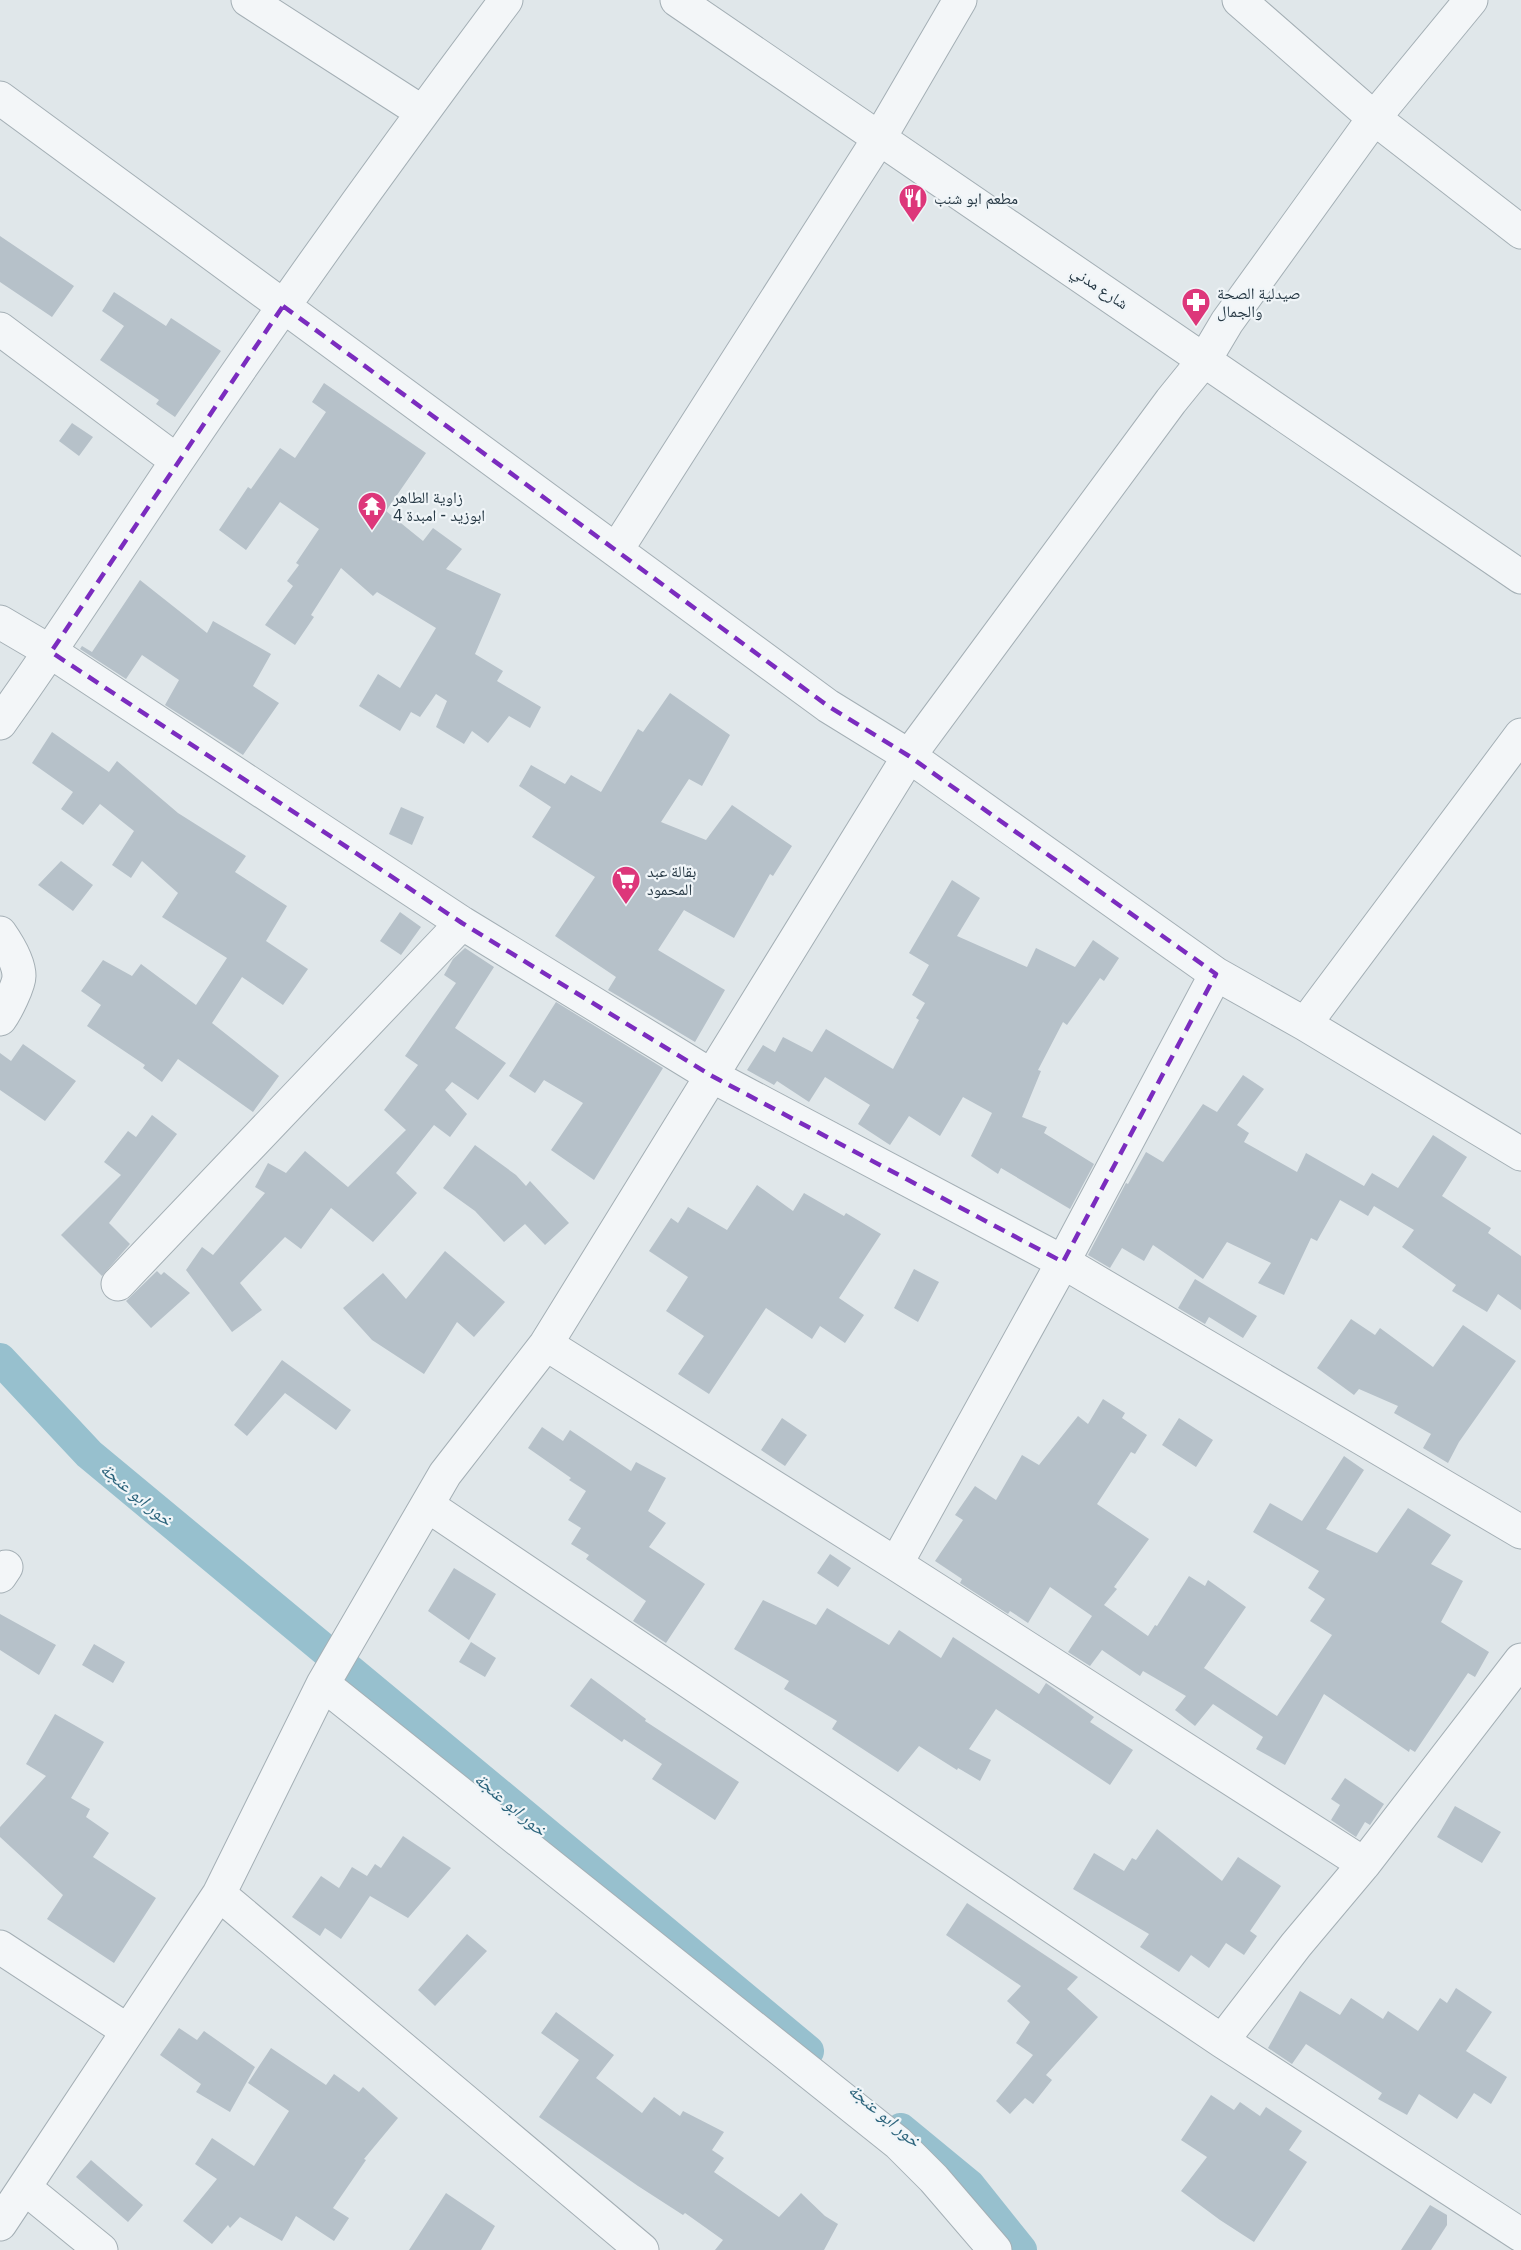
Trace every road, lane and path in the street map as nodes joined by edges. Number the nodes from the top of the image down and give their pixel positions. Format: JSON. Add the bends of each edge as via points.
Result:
{"nodes":[{"id":1,"x":248,"y":0,"type":"edge"},
{"id":2,"x":506,"y":0,"type":"edge"},
{"id":3,"x":677,"y":0,"type":"edge"},
{"id":4,"x":960,"y":0,"type":"edge"},
{"id":5,"x":1239,"y":0,"type":"edge"},
{"id":6,"x":1471,"y":0,"type":"edge"},
{"id":7,"x":0,"y":98,"type":"edge"},
{"id":8,"x":422,"y":112,"type":"junction"},
{"id":9,"x":1374,"y":118,"type":"junction"},
{"id":10,"x":880,"y":137,"type":"junction"},
{"id":11,"x":1521,"y":232,"type":"edge"},
{"id":12,"x":283,"y":306,"type":"junction"},
{"id":13,"x":0,"y":329,"type":"edge"},
{"id":14,"x":1205,"y":359,"type":"junction"},
{"id":15,"x":177,"y":461,"type":"junction"},
{"id":16,"x":617,"y":549,"type":"junction"},
{"id":17,"x":1521,"y":577,"type":"edge"},
{"id":18,"x":0,"y":622,"type":"edge"},
{"id":19,"x":51,"y":652,"type":"junction"},
{"id":20,"x":0,"y":723,"type":"edge"},
{"id":21,"x":1521,"y":735,"type":"edge"},
{"id":22,"x":909,"y":756,"type":"junction"},
{"id":23,"x":462,"y":923,"type":"junction"},
{"id":24,"x":0,"y":933,"type":"edge"},
{"id":25,"x":1216,"y":974,"type":"junction"},
{"id":26,"x":0,"y":1019,"type":"edge"},
{"id":27,"x":1305,"y":1024,"type":"junction"},
{"id":28,"x":712,"y":1076,"type":"junction"},
{"id":29,"x":1521,"y":1154,"type":"edge"},
{"id":30,"x":1062,"y":1262,"type":"junction"},
{"id":31,"x":118,"y":1284,"type":"dead end"},
{"id":32,"x":546,"y":1344,"type":"junction"},
{"id":33,"x":427,"y":1505,"type":"junction"},
{"id":34,"x":1521,"y":1532,"type":"edge"},
{"id":35,"x":896,"y":1564,"type":"junction"},
{"id":36,"x":1521,"y":1660,"type":"edge"},
{"id":37,"x":322,"y":1684,"type":"junction"},
{"id":38,"x":1364,"y":1864,"type":"junction"},
{"id":39,"x":219,"y":1894,"type":"junction"},
{"id":40,"x":0,"y":1947,"type":"edge"},
{"id":41,"x":128,"y":2031,"type":"junction"},
{"id":42,"x":1222,"y":2041,"type":"junction"},
{"id":43,"x":25,"y":2188,"type":"junction"},
{"id":44,"x":0,"y":2224,"type":"edge"},
{"id":45,"x":1521,"y":2235,"type":"edge"},
{"id":46,"x":102,"y":2250,"type":"edge"},
{"id":47,"x":642,"y":2250,"type":"edge"},
{"id":48,"x":995,"y":2250,"type":"edge"}],
"edges":[{"from":1,"to":8,"type":"street"},
{"from":2,"to":8,"type":"street"},
{"from":3,"to":10,"type":"street","name":"شارع مدني"},
{"from":4,"to":10,"type":"street"},
{"from":5,"to":9,"type":"street"},
{"from":6,"to":9,"type":"street"},
{"from":7,"to":12,"type":"street"},
{"from":8,"to":12,"type":"street"},
{"from":9,"to":11,"type":"street"},
{"from":9,"to":14,"type":"street","via":[[1227,322]]},
{"from":10,"to":14,"type":"street","name":"شارع مدني"},
{"from":10,"to":16,"type":"street"},
{"from":12,"to":15,"type":"street"},
{"from":12,"to":16,"type":"street"},
{"from":13,"to":15,"type":"street"},
{"from":14,"to":17,"type":"street","name":"شارع مدني"},
{"from":14,"to":22,"type":"street"},
{"from":15,"to":19,"type":"street"},
{"from":16,"to":22,"type":"street","via":[[828,706]]},
{"from":18,"to":19,"type":"street"},
{"from":19,"to":20,"type":"street"},
{"from":19,"to":23,"type":"street"},
{"from":21,"to":27,"type":"street"},
{"from":22,"to":25,"type":"street"},
{"from":22,"to":28,"type":"street"},
{"from":23,"to":28,"type":"street"},
{"from":23,"to":31,"type":"street"},
{"from":24,"to":26,"type":"street","via":[[10,947],[19,976]]},
{"from":25,"to":27,"type":"street"},
{"from":25,"to":30,"type":"street"},
{"from":27,"to":29,"type":"street"},
{"from":28,"to":30,"type":"street"},
{"from":28,"to":32,"type":"street"},
{"from":30,"to":34,"type":"street"},
{"from":30,"to":35,"type":"street"},
{"from":32,"to":33,"type":"street","via":[[445,1474]]},
{"from":32,"to":35,"type":"street"},
{"from":33,"to":37,"type":"street"},
{"from":33,"to":42,"type":"street"},
{"from":35,"to":38,"type":"street"},
{"from":36,"to":38,"type":"street"},
{"from":37,"to":39,"type":"street"},
{"from":37,"to":48,"type":"street","via":[[898,2143]]},
{"from":38,"to":42,"type":"street"},
{"from":39,"to":41,"type":"street"},
{"from":39,"to":47,"type":"street"},
{"from":40,"to":41,"type":"street"},
{"from":41,"to":43,"type":"street"},
{"from":42,"to":45,"type":"street"},
{"from":43,"to":44,"type":"street"},
{"from":43,"to":46,"type":"street"}]}
